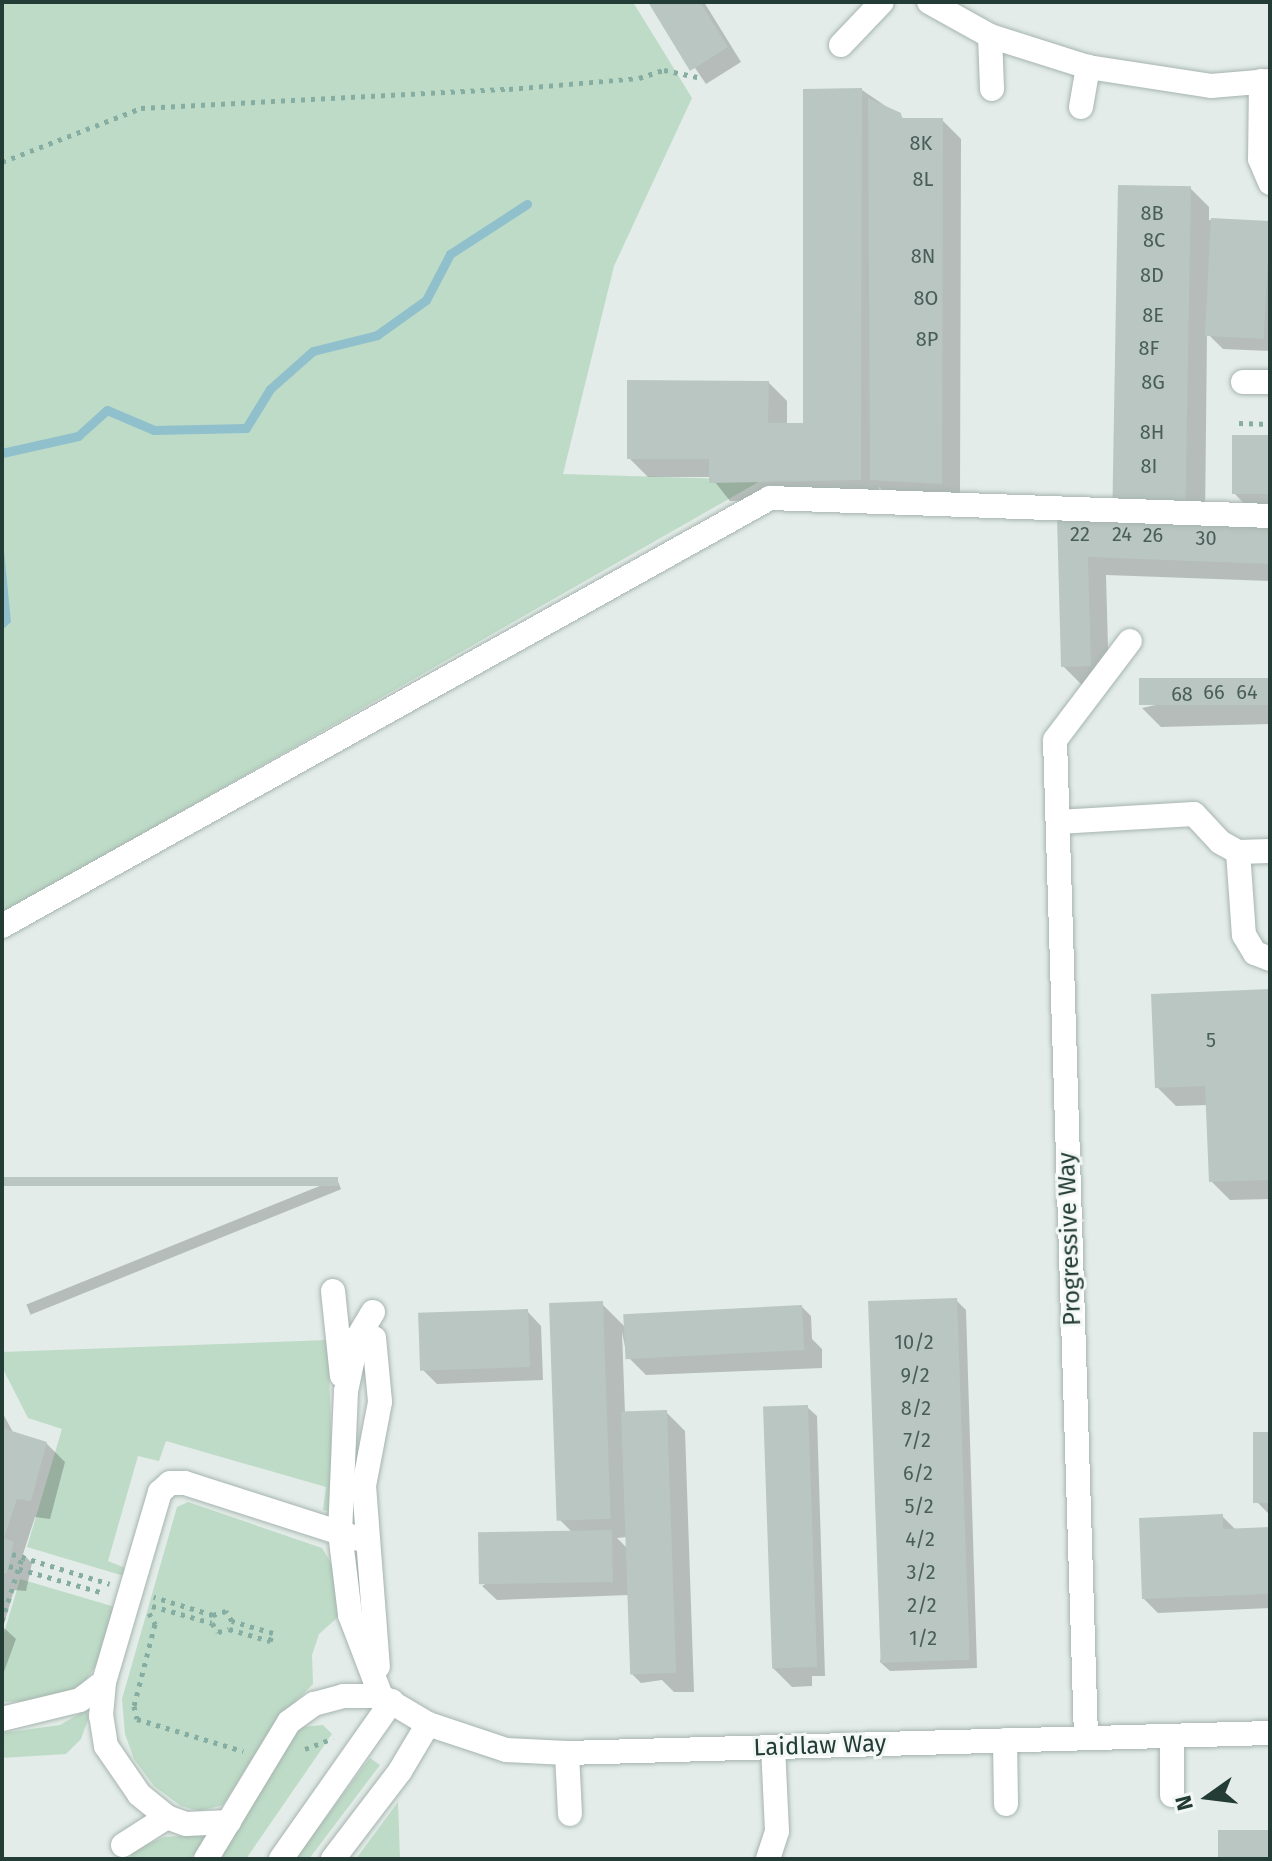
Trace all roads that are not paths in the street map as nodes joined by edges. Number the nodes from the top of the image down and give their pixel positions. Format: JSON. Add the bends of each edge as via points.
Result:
{"nodes":[{"id":1,"x":882,"y":2,"type":"edge"},
{"id":2,"x":929,"y":2,"type":"edge"},
{"id":3,"x":990,"y":36,"type":"junction"},
{"id":4,"x":841,"y":45,"type":"dead end"},
{"id":5,"x":1088,"y":67,"type":"junction"},
{"id":6,"x":1265,"y":81,"type":"edge"},
{"id":7,"x":992,"y":89,"type":"dead end"},
{"id":8,"x":1081,"y":107,"type":"dead end"},
{"id":9,"x":1265,"y":161,"type":"edge"},
{"id":10,"x":1270,"y":183,"type":"edge"},
{"id":11,"x":1243,"y":382,"type":"dead end"},
{"id":12,"x":1270,"y":382,"type":"edge"},
{"id":13,"x":1270,"y":516,"type":"edge"},
{"id":14,"x":1130,"y":641,"type":"dead end"},
{"id":15,"x":1058,"y":822,"type":"junction"},
{"id":16,"x":1270,"y":851,"type":"edge"},
{"id":17,"x":1238,"y":852,"type":"junction"},
{"id":18,"x":2,"y":926,"type":"edge"},
{"id":19,"x":1270,"y":959,"type":"edge"},
{"id":20,"x":333,"y":1291,"type":"dead end"},
{"id":21,"x":373,"y":1312,"type":"dead end"},
{"id":22,"x":374,"y":1338,"type":"dead end"},
{"id":23,"x":346,"y":1391,"type":"junction"},
{"id":24,"x":340,"y":1532,"type":"junction"},
{"id":25,"x":366,"y":1541,"type":"junction"},
{"id":26,"x":104,"y":1682,"type":"junction"},
{"id":27,"x":387,"y":1698,"type":"junction"},
{"id":28,"x":2,"y":1719,"type":"edge"},
{"id":29,"x":428,"y":1724,"type":"junction"},
{"id":30,"x":1270,"y":1733,"type":"edge"},
{"id":31,"x":1086,"y":1737,"type":"junction"},
{"id":32,"x":1172,"y":1737,"type":"junction"},
{"id":33,"x":1005,"y":1740,"type":"junction"},
{"id":34,"x":773,"y":1747,"type":"junction"},
{"id":35,"x":567,"y":1753,"type":"junction"},
{"id":36,"x":1172,"y":1795,"type":"dead end"},
{"id":37,"x":1006,"y":1804,"type":"dead end"},
{"id":38,"x":570,"y":1814,"type":"dead end"},
{"id":39,"x":167,"y":1817,"type":"junction"},
{"id":40,"x":229,"y":1822,"type":"junction"},
{"id":41,"x":777,"y":1831,"type":"junction"},
{"id":42,"x":123,"y":1845,"type":"dead end"},
{"id":43,"x":206,"y":1859,"type":"edge"},
{"id":44,"x":281,"y":1859,"type":"edge"},
{"id":45,"x":333,"y":1859,"type":"edge"},
{"id":46,"x":768,"y":1859,"type":"edge"},
{"id":47,"x":790,"y":1859,"type":"edge"}],
"edges":[{"from":1,"to":4,"type":"street"},
{"from":2,"to":3,"type":"street"},
{"from":3,"to":5,"type":"street"},
{"from":3,"to":7,"type":"street"},
{"from":5,"to":6,"type":"street","via":[[1211,86]]},
{"from":5,"to":8,"type":"street"},
{"from":6,"to":9,"type":"street"},
{"from":9,"to":10,"type":"street"},
{"from":11,"to":12,"type":"street"},
{"from":13,"to":18,"type":"street","via":[[770,498]]},
{"from":14,"to":15,"type":"street","name":"Progressive Way","via":[[1055,740]]},
{"from":15,"to":17,"type":"street","via":[[1194,814],[1220,842]]},
{"from":15,"to":31,"type":"street","name":"Progressive Way"},
{"from":16,"to":17,"type":"street"},
{"from":17,"to":19,"type":"street","via":[[1244,935],[1255,953]]},
{"from":20,"to":23,"type":"street"},
{"from":21,"to":23,"type":"street","via":[[357,1339]]},
{"from":22,"to":25,"type":"street","via":[[380,1402],[366,1467]]},
{"from":23,"to":24,"type":"street"},
{"from":24,"to":25,"type":"street"},
{"from":24,"to":26,"type":"street","via":[[170,1483],[155,1506]]},
{"from":24,"to":27,"type":"street","via":[[350,1615]]},
{"from":25,"to":27,"type":"street"},
{"from":26,"to":28,"type":"street","via":[[80,1700]]},
{"from":26,"to":39,"type":"street","via":[[101,1716],[106,1746],[139,1794]]},
{"from":27,"to":29,"type":"street","name":"Laidlaw Way"},
{"from":27,"to":40,"type":"street","via":[[343,1696],[314,1704],[289,1722]]},
{"from":27,"to":44,"type":"street"},
{"from":29,"to":35,"type":"street","name":"Laidlaw Way","via":[[506,1750]]},
{"from":29,"to":45,"type":"street"},
{"from":30,"to":32,"type":"street","name":"Laidlaw Way"},
{"from":31,"to":32,"type":"street","name":"Laidlaw Way"},
{"from":31,"to":33,"type":"street","name":"Laidlaw Way"},
{"from":32,"to":36,"type":"street"},
{"from":33,"to":34,"type":"street","name":"Laidlaw Way"},
{"from":33,"to":37,"type":"street"},
{"from":34,"to":35,"type":"street","name":"Laidlaw Way"},
{"from":34,"to":41,"type":"street"},
{"from":35,"to":38,"type":"street"},
{"from":39,"to":40,"type":"street","via":[[186,1824]]},
{"from":39,"to":42,"type":"street"},
{"from":40,"to":43,"type":"street"},
{"from":41,"to":46,"type":"street"},
{"from":41,"to":47,"type":"street"}]}
